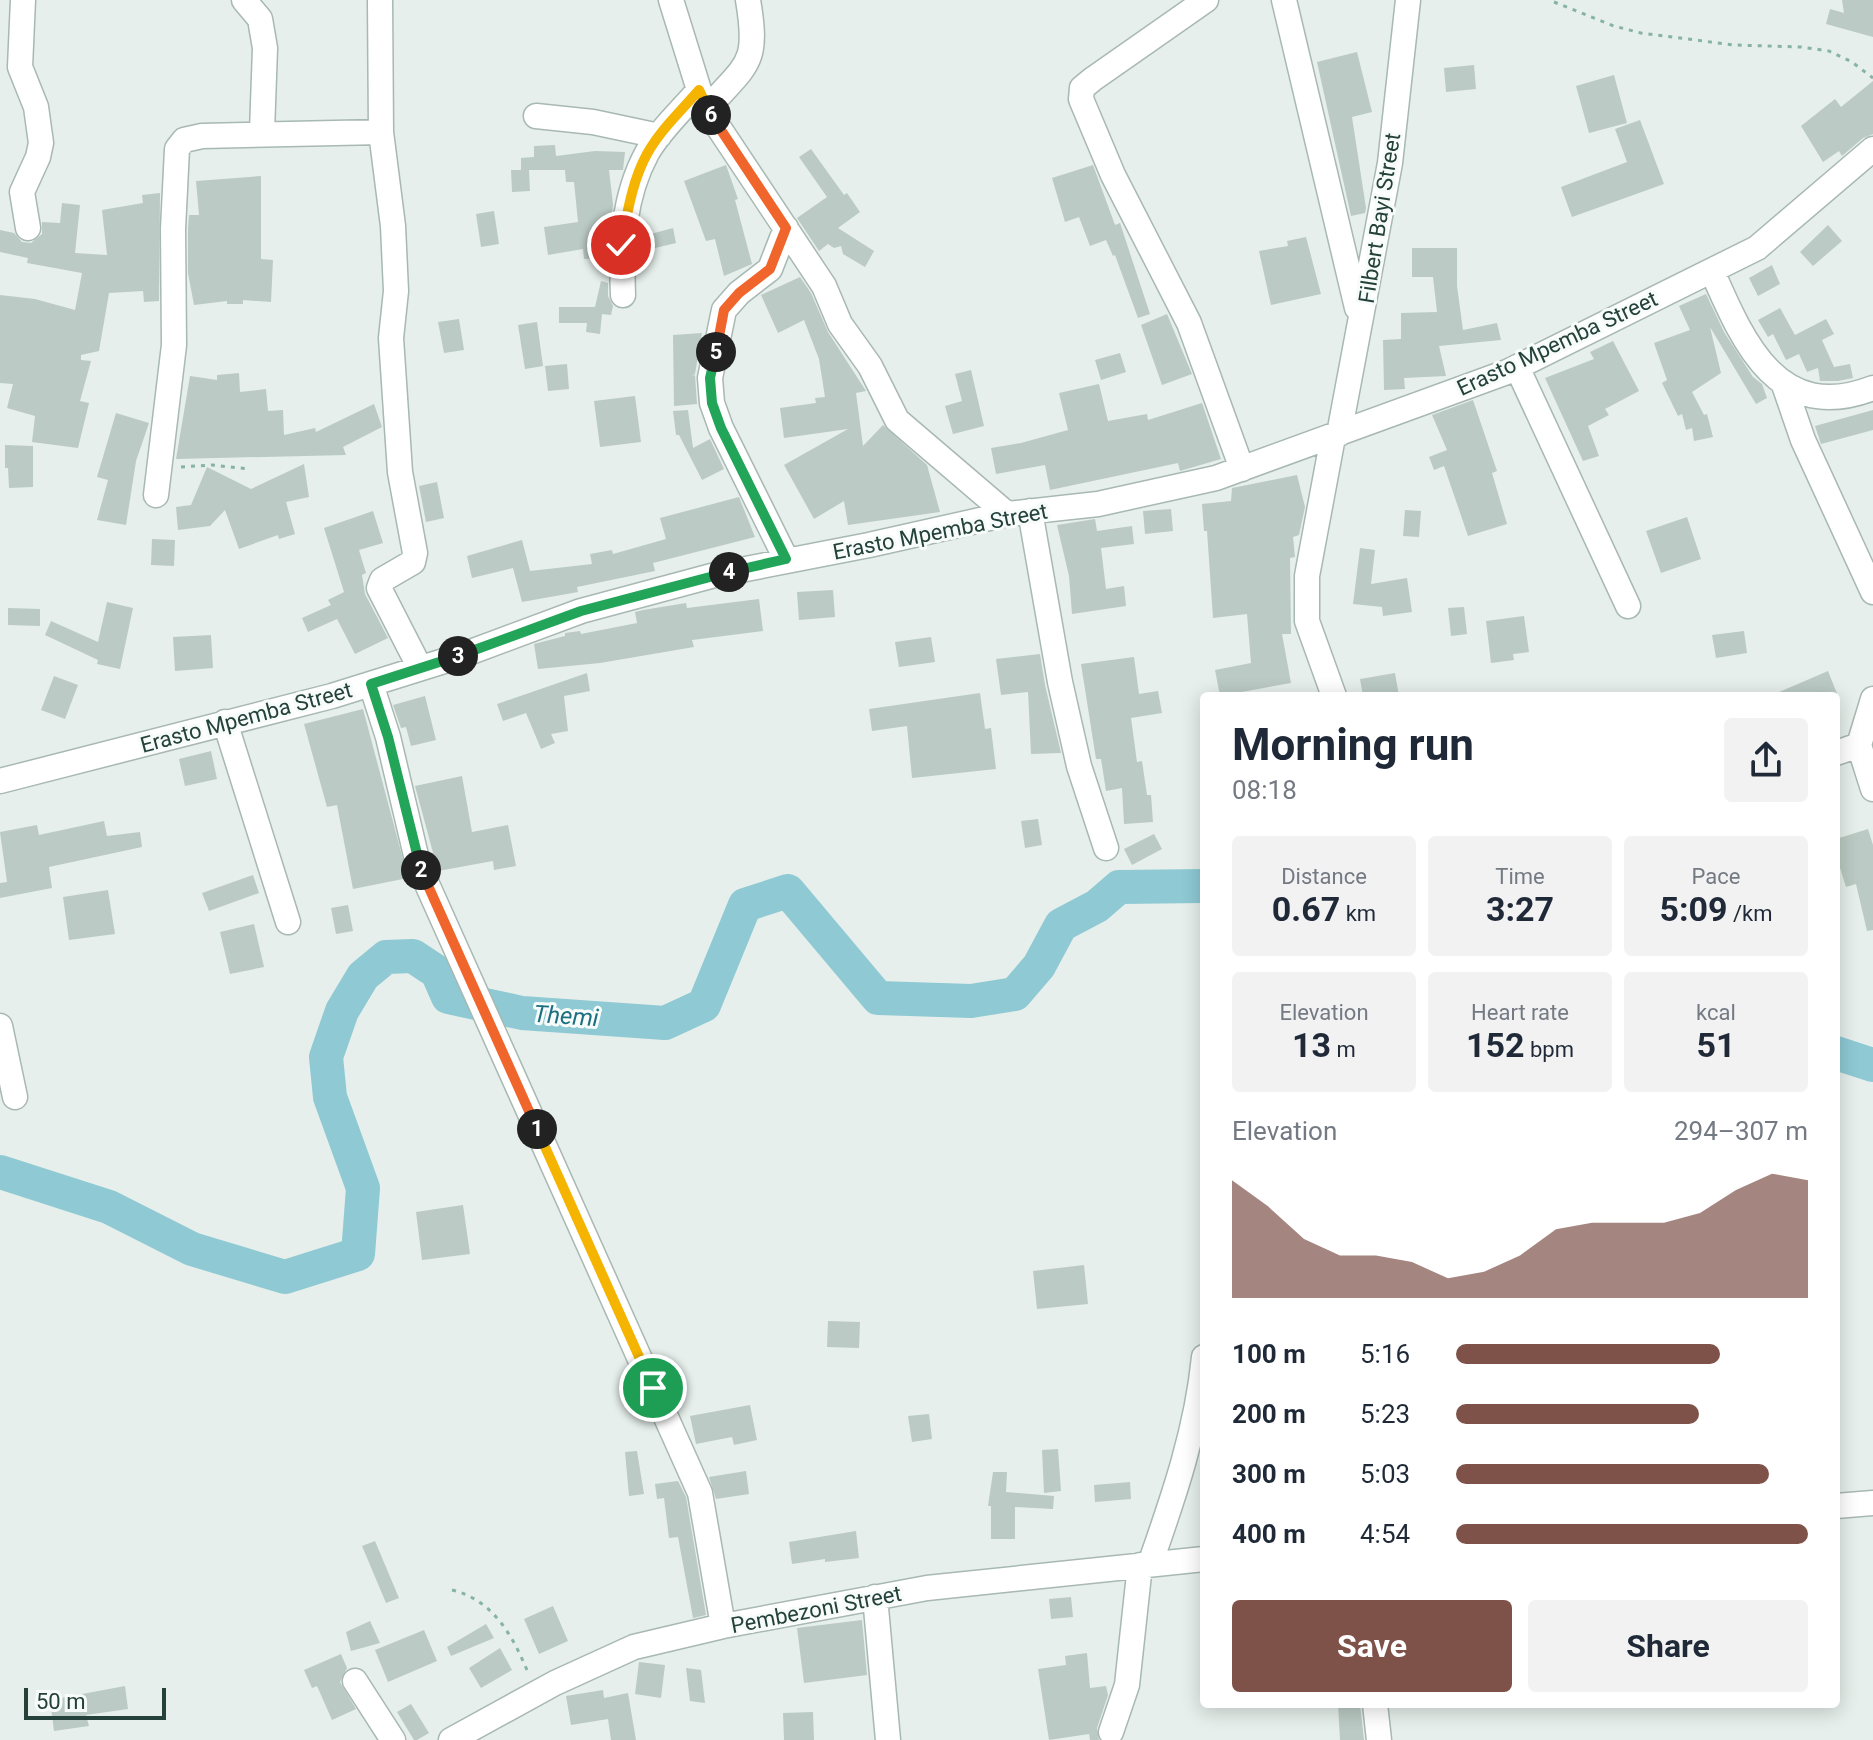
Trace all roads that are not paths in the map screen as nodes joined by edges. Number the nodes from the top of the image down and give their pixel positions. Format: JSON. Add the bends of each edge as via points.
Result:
{"nodes":[{"id":1,"x":23,"y":0,"type":"edge"},
{"id":2,"x":244,"y":0,"type":"edge"},
{"id":3,"x":380,"y":0,"type":"edge"},
{"id":4,"x":671,"y":0,"type":"edge"},
{"id":5,"x":748,"y":0,"type":"edge"},
{"id":6,"x":1206,"y":0,"type":"edge"},
{"id":7,"x":1284,"y":0,"type":"edge"},
{"id":8,"x":1408,"y":0,"type":"edge"},
{"id":9,"x":704,"y":99,"type":"junction"},
{"id":10,"x":536,"y":116,"type":"dead end"},
{"id":11,"x":262,"y":132,"type":"junction"},
{"id":12,"x":381,"y":132,"type":"junction"},
{"id":13,"x":659,"y":136,"type":"junction"},
{"id":14,"x":1873,"y":149,"type":"edge"},
{"id":15,"x":28,"y":228,"type":"dead end"},
{"id":16,"x":786,"y":228,"type":"junction"},
{"id":17,"x":1712,"y":271,"type":"junction"},
{"id":18,"x":623,"y":295,"type":"dead end"},
{"id":19,"x":1361,"y":330,"type":"junction"},
{"id":20,"x":1517,"y":367,"type":"junction"},
{"id":21,"x":1783,"y":382,"type":"junction"},
{"id":22,"x":1873,"y":388,"type":"edge"},
{"id":23,"x":1336,"y":435,"type":"junction"},
{"id":24,"x":1242,"y":469,"type":"junction"},
{"id":25,"x":156,"y":495,"type":"dead end"},
{"id":26,"x":1019,"y":512,"type":"junction"},
{"id":27,"x":786,"y":559,"type":"junction"},
{"id":28,"x":1873,"y":592,"type":"edge"},
{"id":29,"x":1628,"y":606,"type":"dead end"},
{"id":30,"x":420,"y":668,"type":"junction"},
{"id":31,"x":371,"y":684,"type":"junction"},
{"id":32,"x":1333,"y":692,"type":"edge"},
{"id":33,"x":1873,"y":699,"type":"edge"},
{"id":34,"x":225,"y":722,"type":"junction"},
{"id":35,"x":1847,"y":749,"type":"edge"},
{"id":36,"x":0,"y":781,"type":"edge"},
{"id":37,"x":1873,"y":789,"type":"edge"},
{"id":38,"x":1106,"y":848,"type":"dead end"},
{"id":39,"x":288,"y":922,"type":"dead end"},
{"id":40,"x":0,"y":1026,"type":"edge"},
{"id":41,"x":15,"y":1097,"type":"dead end"},
{"id":42,"x":1200,"y":1396,"type":"edge"},
{"id":43,"x":1873,"y":1503,"type":"edge"},
{"id":44,"x":1840,"y":1506,"type":"edge"},
{"id":45,"x":1200,"y":1559,"type":"edge"},
{"id":46,"x":1145,"y":1564,"type":"junction"},
{"id":47,"x":875,"y":1597,"type":"junction"},
{"id":48,"x":723,"y":1626,"type":"junction"},
{"id":49,"x":355,"y":1681,"type":"dead end"},
{"id":50,"x":1375,"y":1708,"type":"edge"},
{"id":51,"x":1111,"y":1732,"type":"dead end"},
{"id":52,"x":393,"y":1740,"type":"edge"},
{"id":53,"x":451,"y":1740,"type":"edge"},
{"id":54,"x":888,"y":1740,"type":"edge"},
{"id":55,"x":1379,"y":1740,"type":"edge"}],
"edges":[{"from":1,"to":15,"type":"street","via":[[20,67],[36,107],[41,143],[22,192]]},
{"from":2,"to":11,"type":"street","via":[[260,19],[265,48]]},
{"from":3,"to":12,"type":"street"},
{"from":4,"to":9,"type":"street"},
{"from":5,"to":9,"type":"street","via":[[753,32],[745,69]]},
{"from":6,"to":24,"type":"street","via":[[1093,79],[1082,88],[1081,99],[1113,175],[1189,323]]},
{"from":7,"to":19,"type":"street"},
{"from":8,"to":19,"type":"street","name":"Filbert Bayi Street","via":[[1390,163]]},
{"from":9,"to":13,"type":"street"},
{"from":9,"to":16,"type":"street"},
{"from":10,"to":13,"type":"street"},
{"from":11,"to":12,"type":"street"},
{"from":11,"to":25,"type":"street","via":[[202,136],[184,140],[177,149],[174,345]]},
{"from":12,"to":30,"type":"street","via":[[393,226],[396,291],[391,338],[400,472],[415,553],[413,562],[382,580],[379,588]]},
{"from":13,"to":18,"type":"street","via":[[631,196],[621,245]]},
{"from":14,"to":17,"type":"street","name":"Erasto Mpemba Street","via":[[1757,248]]},
{"from":16,"to":26,"type":"street","via":[[897,420]]},
{"from":16,"to":27,"type":"street","via":[[770,269],[724,310],[710,378],[721,428]]},
{"from":17,"to":20,"type":"street","name":"Erasto Mpemba Street"},
{"from":17,"to":21,"type":"street","via":[[1741,337],[1758,362]]},
{"from":19,"to":23,"type":"street","name":"Filbert Bayi Street"},
{"from":20,"to":23,"type":"street","name":"Erasto Mpemba Street"},
{"from":20,"to":29,"type":"street"},
{"from":21,"to":22,"type":"street","via":[[1806,396]]},
{"from":21,"to":28,"type":"street","via":[[1803,440]]},
{"from":23,"to":24,"type":"street","name":"Erasto Mpemba Street"},
{"from":23,"to":32,"type":"street","name":"Filbert Bayi Street","via":[[1307,576],[1307,621]]},
{"from":24,"to":26,"type":"street","name":"Erasto Mpemba Street","via":[[1170,491]]},
{"from":26,"to":27,"type":"street","name":"Erasto Mpemba Street"},
{"from":26,"to":38,"type":"street","via":[[1079,766]]},
{"from":27,"to":30,"type":"street","name":"Erasto Mpemba Street","via":[[581,611]]},
{"from":30,"to":31,"type":"street","name":"Erasto Mpemba Street"},
{"from":31,"to":34,"type":"street","name":"Erasto Mpemba Street"},
{"from":31,"to":48,"type":"street","via":[[418,864],[700,1493]]},
{"from":33,"to":35,"type":"street"},
{"from":34,"to":36,"type":"street","name":"Erasto Mpemba Street"},
{"from":34,"to":39,"type":"street"},
{"from":35,"to":37,"type":"street"},
{"from":40,"to":41,"type":"street"},
{"from":42,"to":46,"type":"street","via":[[1186,1456]]},
{"from":43,"to":44,"type":"street"},
{"from":45,"to":46,"type":"street","name":"Pembezoni Street"},
{"from":46,"to":47,"type":"street","name":"Pembezoni Street"},
{"from":46,"to":51,"type":"street","via":[[1127,1685]]},
{"from":47,"to":48,"type":"street","name":"Pembezoni Street"},
{"from":47,"to":54,"type":"street"},
{"from":48,"to":53,"type":"street","name":"Pembezoni Street","via":[[634,1647]]},
{"from":49,"to":52,"type":"street"},
{"from":50,"to":55,"type":"street"}]}
